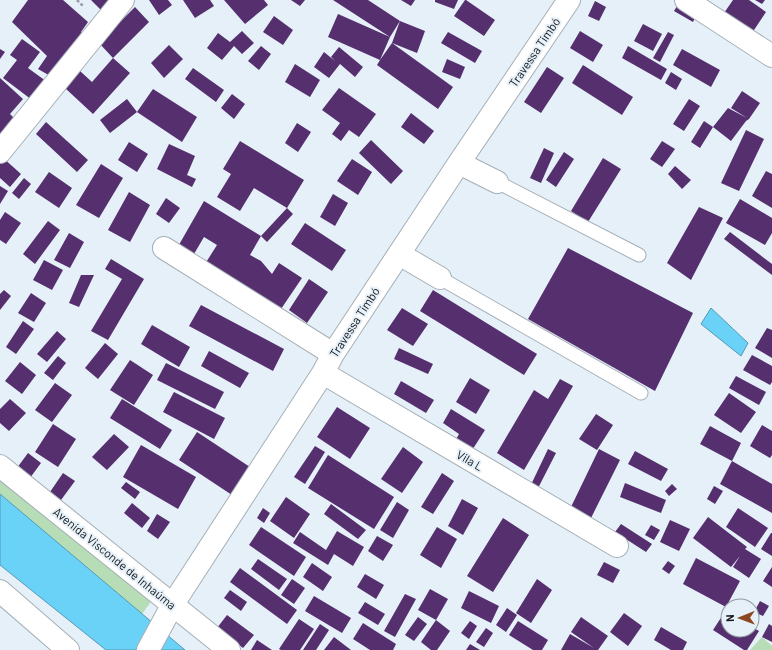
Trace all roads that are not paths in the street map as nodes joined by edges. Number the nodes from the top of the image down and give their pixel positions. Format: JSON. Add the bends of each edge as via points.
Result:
{"nodes":[{"id":1,"x":123,"y":0,"type":"edge"},
{"id":2,"x":569,"y":0,"type":"edge"},
{"id":3,"x":686,"y":0,"type":"edge"},
{"id":4,"x":772,"y":56,"type":"edge"},
{"id":5,"x":0,"y":152,"type":"edge"},
{"id":6,"x":459,"y":163,"type":"junction"},
{"id":7,"x":497,"y":182,"type":"joint"},
{"id":8,"x":164,"y":248,"type":"dead end"},
{"id":9,"x":399,"y":254,"type":"junction"},
{"id":10,"x":639,"y":255,"type":"dead end"},
{"id":11,"x":440,"y":278,"type":"joint"},
{"id":12,"x":333,"y":354,"type":"junction"},
{"id":13,"x":323,"y":373,"type":"junction"},
{"id":14,"x":642,"y":393,"type":"dead end"},
{"id":15,"x":0,"y":466,"type":"edge"},
{"id":16,"x":617,"y":546,"type":"dead end"},
{"id":17,"x":0,"y":591,"type":"edge"},
{"id":18,"x":173,"y":604,"type":"junction"},
{"id":19,"x":68,"y":650,"type":"edge"},
{"id":20,"x":148,"y":650,"type":"edge"},
{"id":21,"x":229,"y":650,"type":"edge"}],
"edges":[{"from":1,"to":5,"type":"street"},
{"from":2,"to":6,"type":"street","name":"Travessa Timbó"},
{"from":3,"to":4,"type":"street"},
{"from":6,"to":7,"type":"street"},
{"from":6,"to":9,"type":"street","name":"Travessa Timbó"},
{"from":7,"to":10,"type":"lane"},
{"from":8,"to":12,"type":"street"},
{"from":9,"to":11,"type":"street"},
{"from":9,"to":12,"type":"street","name":"Travessa Timbó"},
{"from":11,"to":14,"type":"lane"},
{"from":12,"to":13,"type":"street","name":"Travessa Timbó"},
{"from":13,"to":16,"type":"street","name":"Vila L"},
{"from":13,"to":18,"type":"street","name":"Travessa Timbó"},
{"from":15,"to":18,"type":"street","name":"Avenida Visconde de Inhaúma"},
{"from":17,"to":19,"type":"street"},
{"from":18,"to":20,"type":"street","name":"Travessa Timbó"},
{"from":18,"to":21,"type":"street","name":"Avenida Visconde de Inhaúma"}]}
